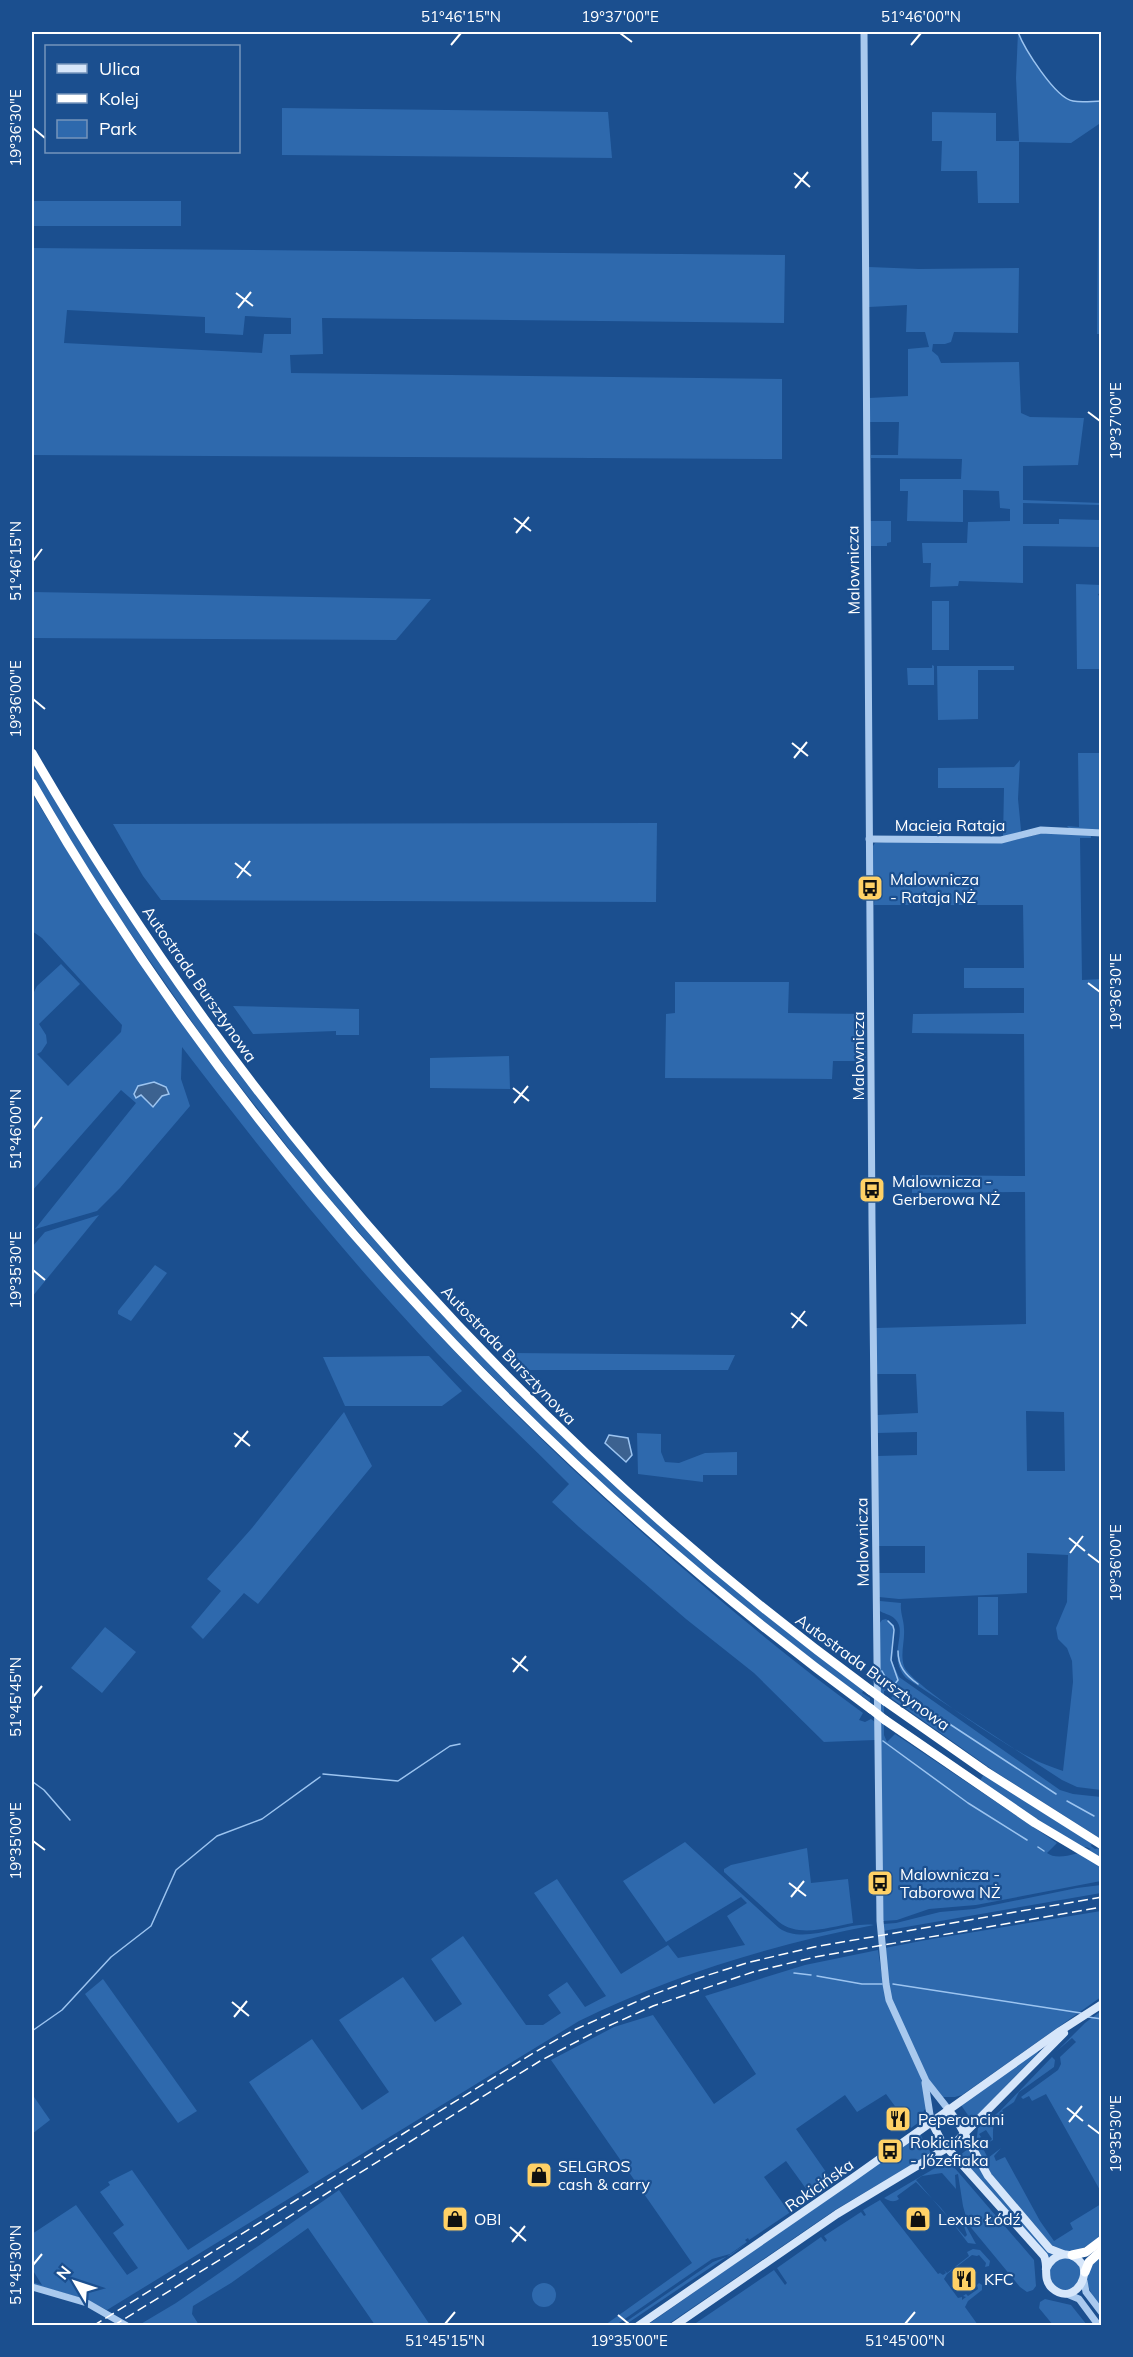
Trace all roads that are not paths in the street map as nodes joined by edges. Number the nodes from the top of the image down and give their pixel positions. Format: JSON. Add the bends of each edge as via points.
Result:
{"nodes":[{"id":1,"x":864,"y":32,"type":"edge"},
{"id":2,"x":32,"y":753,"type":"edge"},
{"id":3,"x":32,"y":783,"type":"edge"},
{"id":4,"x":1101,"y":833,"type":"edge"},
{"id":5,"x":869,"y":839,"type":"junction"},
{"id":6,"x":1101,"y":1845,"type":"edge"},
{"id":7,"x":1101,"y":1863,"type":"edge"},
{"id":8,"x":1101,"y":2004,"type":"edge"},
{"id":9,"x":1073,"y":2024,"type":"junction"},
{"id":10,"x":922,"y":2072,"type":"junction"},
{"id":11,"x":948,"y":2109,"type":"junction"},
{"id":12,"x":931,"y":2121,"type":"junction"},
{"id":13,"x":965,"y":2135,"type":"junction"},
{"id":14,"x":947,"y":2148,"type":"junction"},
{"id":15,"x":1101,"y":2240,"type":"edge"},
{"id":16,"x":1101,"y":2250,"type":"edge"},
{"id":17,"x":1067,"y":2255,"type":"junction"},
{"id":18,"x":1046,"y":2269,"type":"junction"},
{"id":19,"x":1085,"y":2276,"type":"junction"},
{"id":20,"x":32,"y":2287,"type":"edge"},
{"id":21,"x":1067,"y":2294,"type":"junction"},
{"id":22,"x":1101,"y":2313,"type":"edge"},
{"id":23,"x":127,"y":2325,"type":"edge"},
{"id":24,"x":638,"y":2325,"type":"edge"},
{"id":25,"x":674,"y":2325,"type":"edge"},
{"id":26,"x":1100,"y":2325,"type":"edge"}],
"edges":[{"from":1,"to":5,"type":"street","name":"Malownicza"},
{"from":2,"to":6,"type":"highway","name":"Autostrada Bursztynowa","bridge":true,"via":[[113,886],[210,1027],[304,1149],[401,1263],[493,1362],[604,1470],[752,1598],[885,1701]]},
{"from":3,"to":7,"type":"highway","name":"Autostrada Bursztynowa","bridge":true,"via":[[115,917],[222,1070],[404,1290],[505,1396],[633,1518],[742,1611],[885,1720]]},
{"from":4,"to":5,"type":"street","name":"Macieja Rataja","via":[[1038,831],[1001,840]]},
{"from":5,"to":10,"type":"street","name":"Malownicza","via":[[880,1921],[888,1996]]},
{"from":8,"to":9,"type":"main road","name":"Rokicińska"},
{"from":9,"to":11,"type":"main road","name":"Rokicińska"},
{"from":9,"to":13,"type":"main road","name":"Rokicińska"},
{"from":10,"to":11,"type":"street","name":"Malownicza"},
{"from":10,"to":12,"type":"street","name":"Malownicza"},
{"from":11,"to":12,"type":"main road","name":"Rokicińska"},
{"from":11,"to":13,"type":"main road"},
{"from":12,"to":14,"type":"main road"},
{"from":12,"to":24,"type":"main road","name":"Rokicińska"},
{"from":13,"to":14,"type":"main road","name":"Rokicińska"},
{"from":13,"to":17,"type":"main road","via":[[996,2187],[1050,2249]]},
{"from":14,"to":18,"type":"main road","via":[[1042,2254]]},
{"from":14,"to":25,"type":"main road","name":"Rokicińska","via":[[837,2214]]},
{"from":15,"to":17,"type":"highway","via":[[1082,2254]]},
{"from":16,"to":19,"type":"highway","via":[[1089,2262]]},
{"from":17,"to":18,"type":"main road","via":[[1051,2260]]},
{"from":17,"to":19,"type":"main road","via":[[1081,2262]]},
{"from":18,"to":21,"type":"main road","via":[[1046,2279],[1052,2288]]},
{"from":19,"to":21,"type":"main road","via":[[1078,2289]]},
{"from":19,"to":22,"type":"street","via":[[1086,2292]]},
{"from":20,"to":23,"type":"street","via":[[87,2303]]},
{"from":21,"to":26,"type":"street","via":[[1079,2299]]}]}
